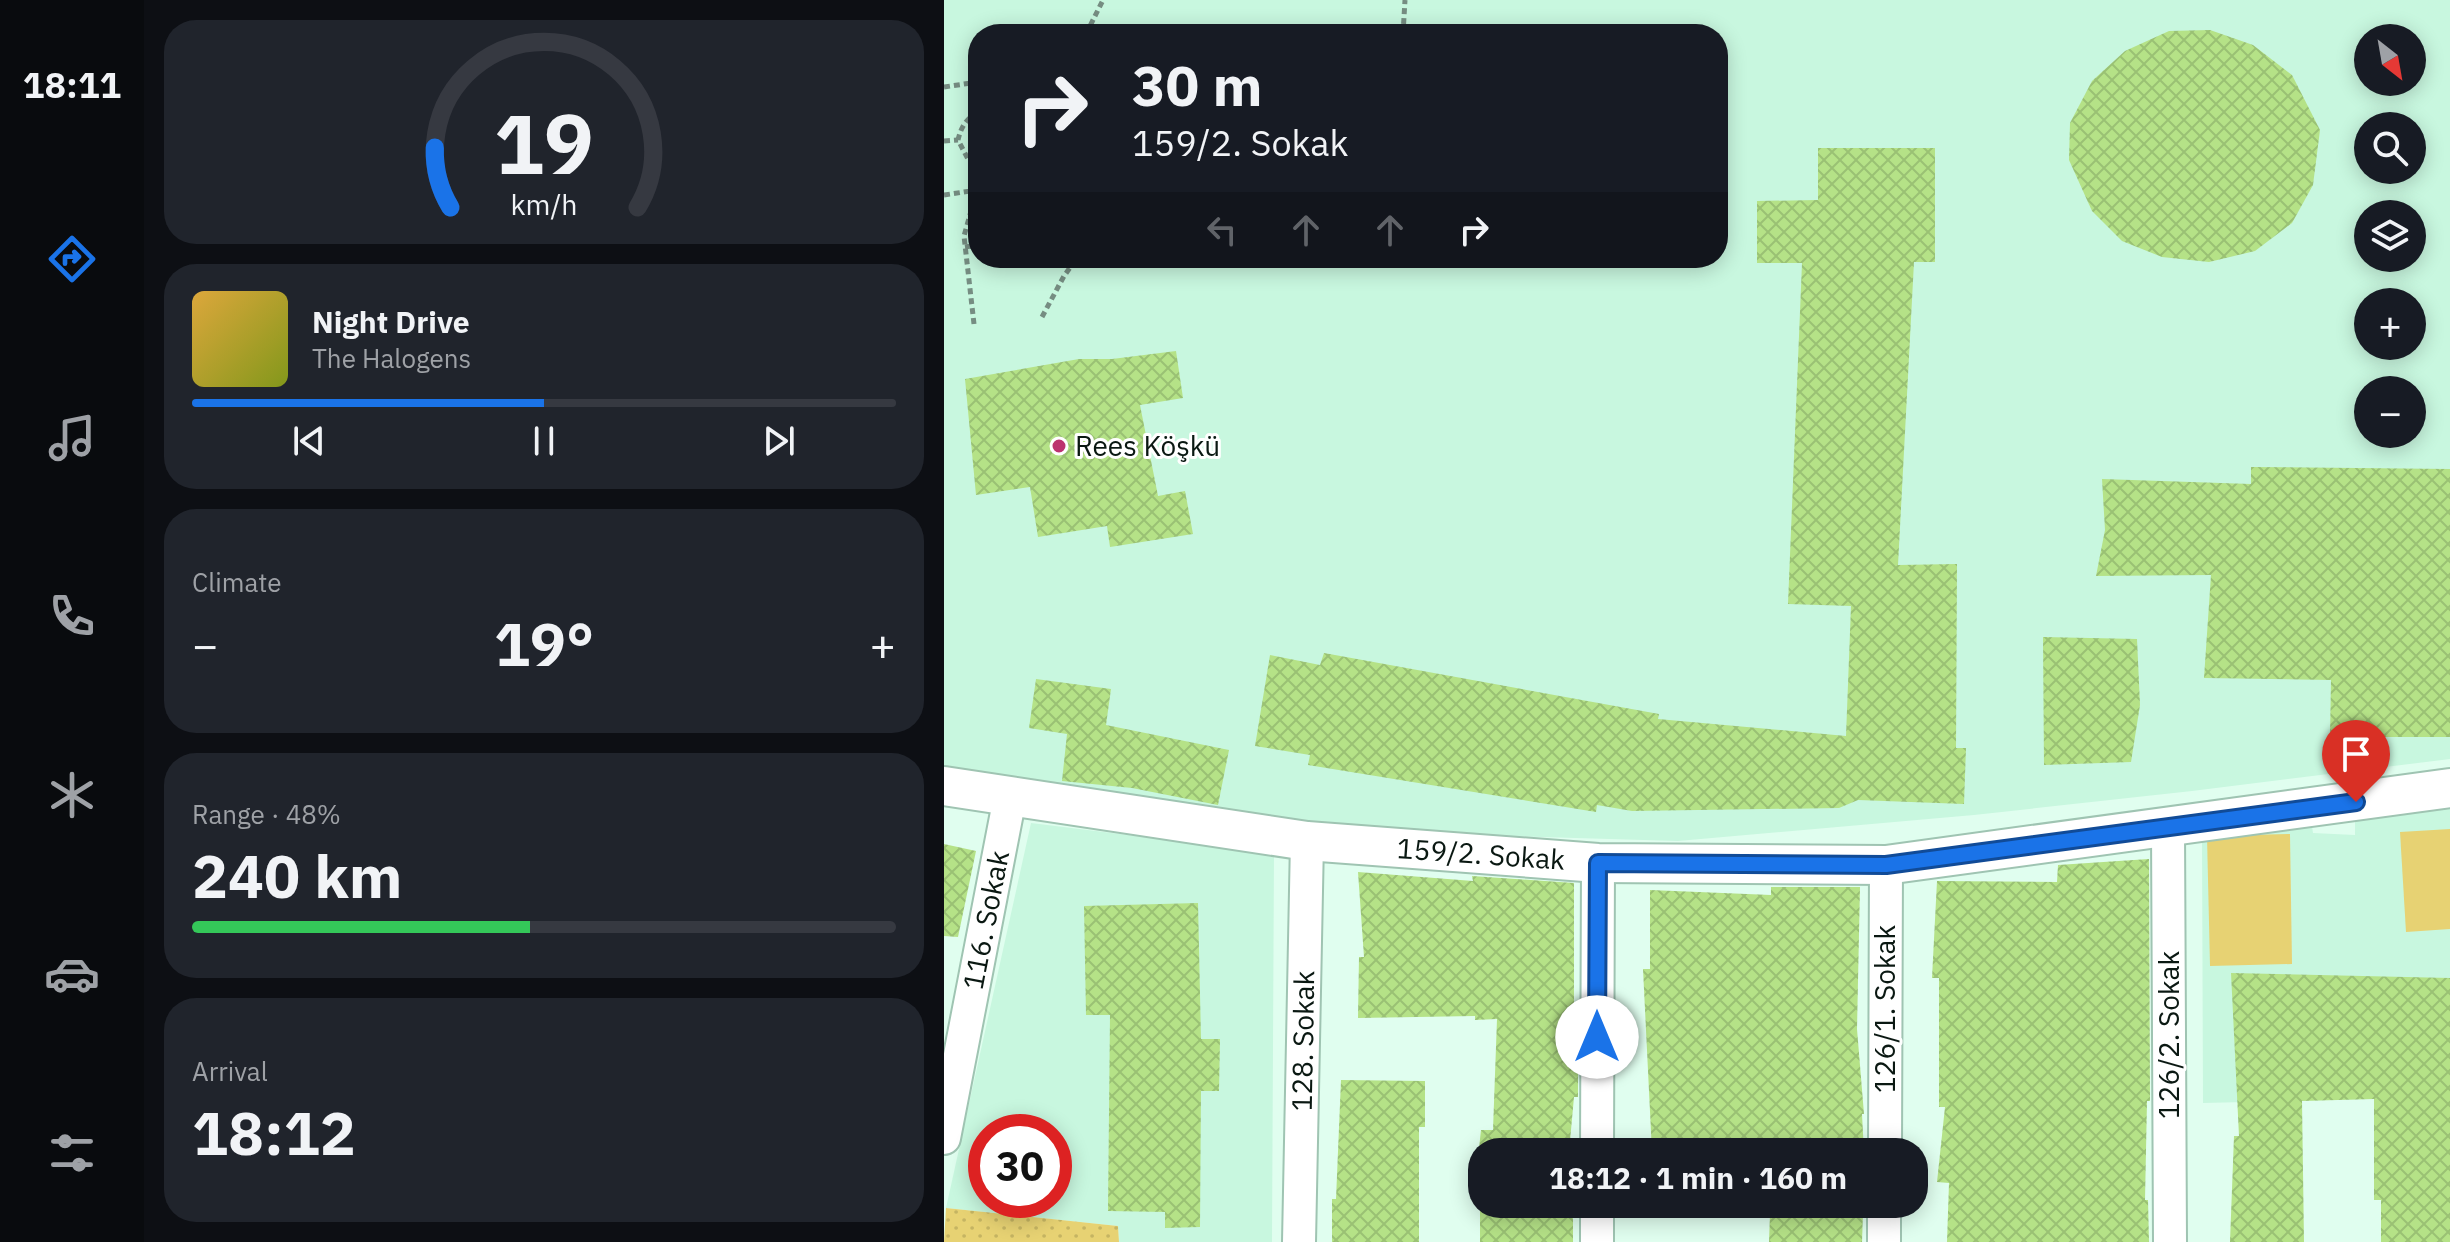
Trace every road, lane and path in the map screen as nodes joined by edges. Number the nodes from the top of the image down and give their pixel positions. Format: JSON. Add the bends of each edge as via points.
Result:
{"nodes":[{"id":1,"x":1103,"y":0,"type":"edge"},
{"id":2,"x":1405,"y":0,"type":"edge"},
{"id":3,"x":1091,"y":24,"type":"edge"},
{"id":4,"x":1404,"y":24,"type":"edge"},
{"id":5,"x":968,"y":83,"type":"edge"},
{"id":6,"x":944,"y":87,"type":"edge"},
{"id":7,"x":968,"y":119,"type":"edge"},
{"id":8,"x":958,"y":140,"type":"junction"},
{"id":9,"x":944,"y":141,"type":"edge"},
{"id":10,"x":968,"y":159,"type":"edge"},
{"id":11,"x":968,"y":191,"type":"edge"},
{"id":12,"x":944,"y":195,"type":"edge"},
{"id":13,"x":968,"y":223,"type":"edge"},
{"id":14,"x":965,"y":247,"type":"junction"},
{"id":15,"x":968,"y":247,"type":"edge"},
{"id":16,"x":1071,"y":268,"type":"edge"},
{"id":17,"x":1042,"y":317,"type":"dead end"},
{"id":18,"x":974,"y":324,"type":"dead end"},
{"id":19,"x":944,"y":786,"type":"edge"},
{"id":20,"x":2450,"y":788,"type":"edge"},
{"id":21,"x":1010,"y":797,"type":"junction"},
{"id":22,"x":2168,"y":829,"type":"junction"},
{"id":23,"x":1307,"y":841,"type":"junction"},
{"id":24,"x":1598,"y":863,"type":"junction"},
{"id":25,"x":1886,"y":865,"type":"junction"},
{"id":26,"x":944,"y":1138,"type":"edge"},
{"id":27,"x":1597,"y":1138,"type":"edge"},
{"id":28,"x":1885,"y":1138,"type":"edge"},
{"id":29,"x":1597,"y":1218,"type":"edge"},
{"id":30,"x":1884,"y":1218,"type":"edge"},
{"id":31,"x":1299,"y":1242,"type":"edge"},
{"id":32,"x":1597,"y":1242,"type":"edge"},
{"id":33,"x":1884,"y":1242,"type":"edge"},
{"id":34,"x":2170,"y":1242,"type":"edge"}],
"edges":[{"from":1,"to":3,"type":"path"},
{"from":2,"to":4,"type":"path"},
{"from":5,"to":6,"type":"path"},
{"from":7,"to":8,"type":"path"},
{"from":8,"to":9,"type":"path"},
{"from":8,"to":10,"type":"path"},
{"from":11,"to":12,"type":"path"},
{"from":13,"to":14,"type":"path"},
{"from":14,"to":15,"type":"path"},
{"from":14,"to":18,"type":"path"},
{"from":16,"to":17,"type":"path"},
{"from":19,"to":21,"type":"street","name":"159/2. Sokak"},
{"from":20,"to":22,"type":"street","name":"159/2. Sokak"},
{"from":21,"to":23,"type":"street","name":"159/2. Sokak"},
{"from":21,"to":26,"type":"street","name":"116. Sokak"},
{"from":22,"to":25,"type":"street","name":"159/2. Sokak"},
{"from":22,"to":34,"type":"street","name":"126/2. Sokak"},
{"from":23,"to":24,"type":"street","name":"159/2. Sokak"},
{"from":23,"to":31,"type":"street","name":"128. Sokak"},
{"from":24,"to":25,"type":"street","name":"159/2. Sokak"},
{"from":24,"to":27,"type":"street"},
{"from":25,"to":28,"type":"street","name":"126/1. Sokak"},
{"from":29,"to":32,"type":"street"},
{"from":30,"to":33,"type":"street"}]}
